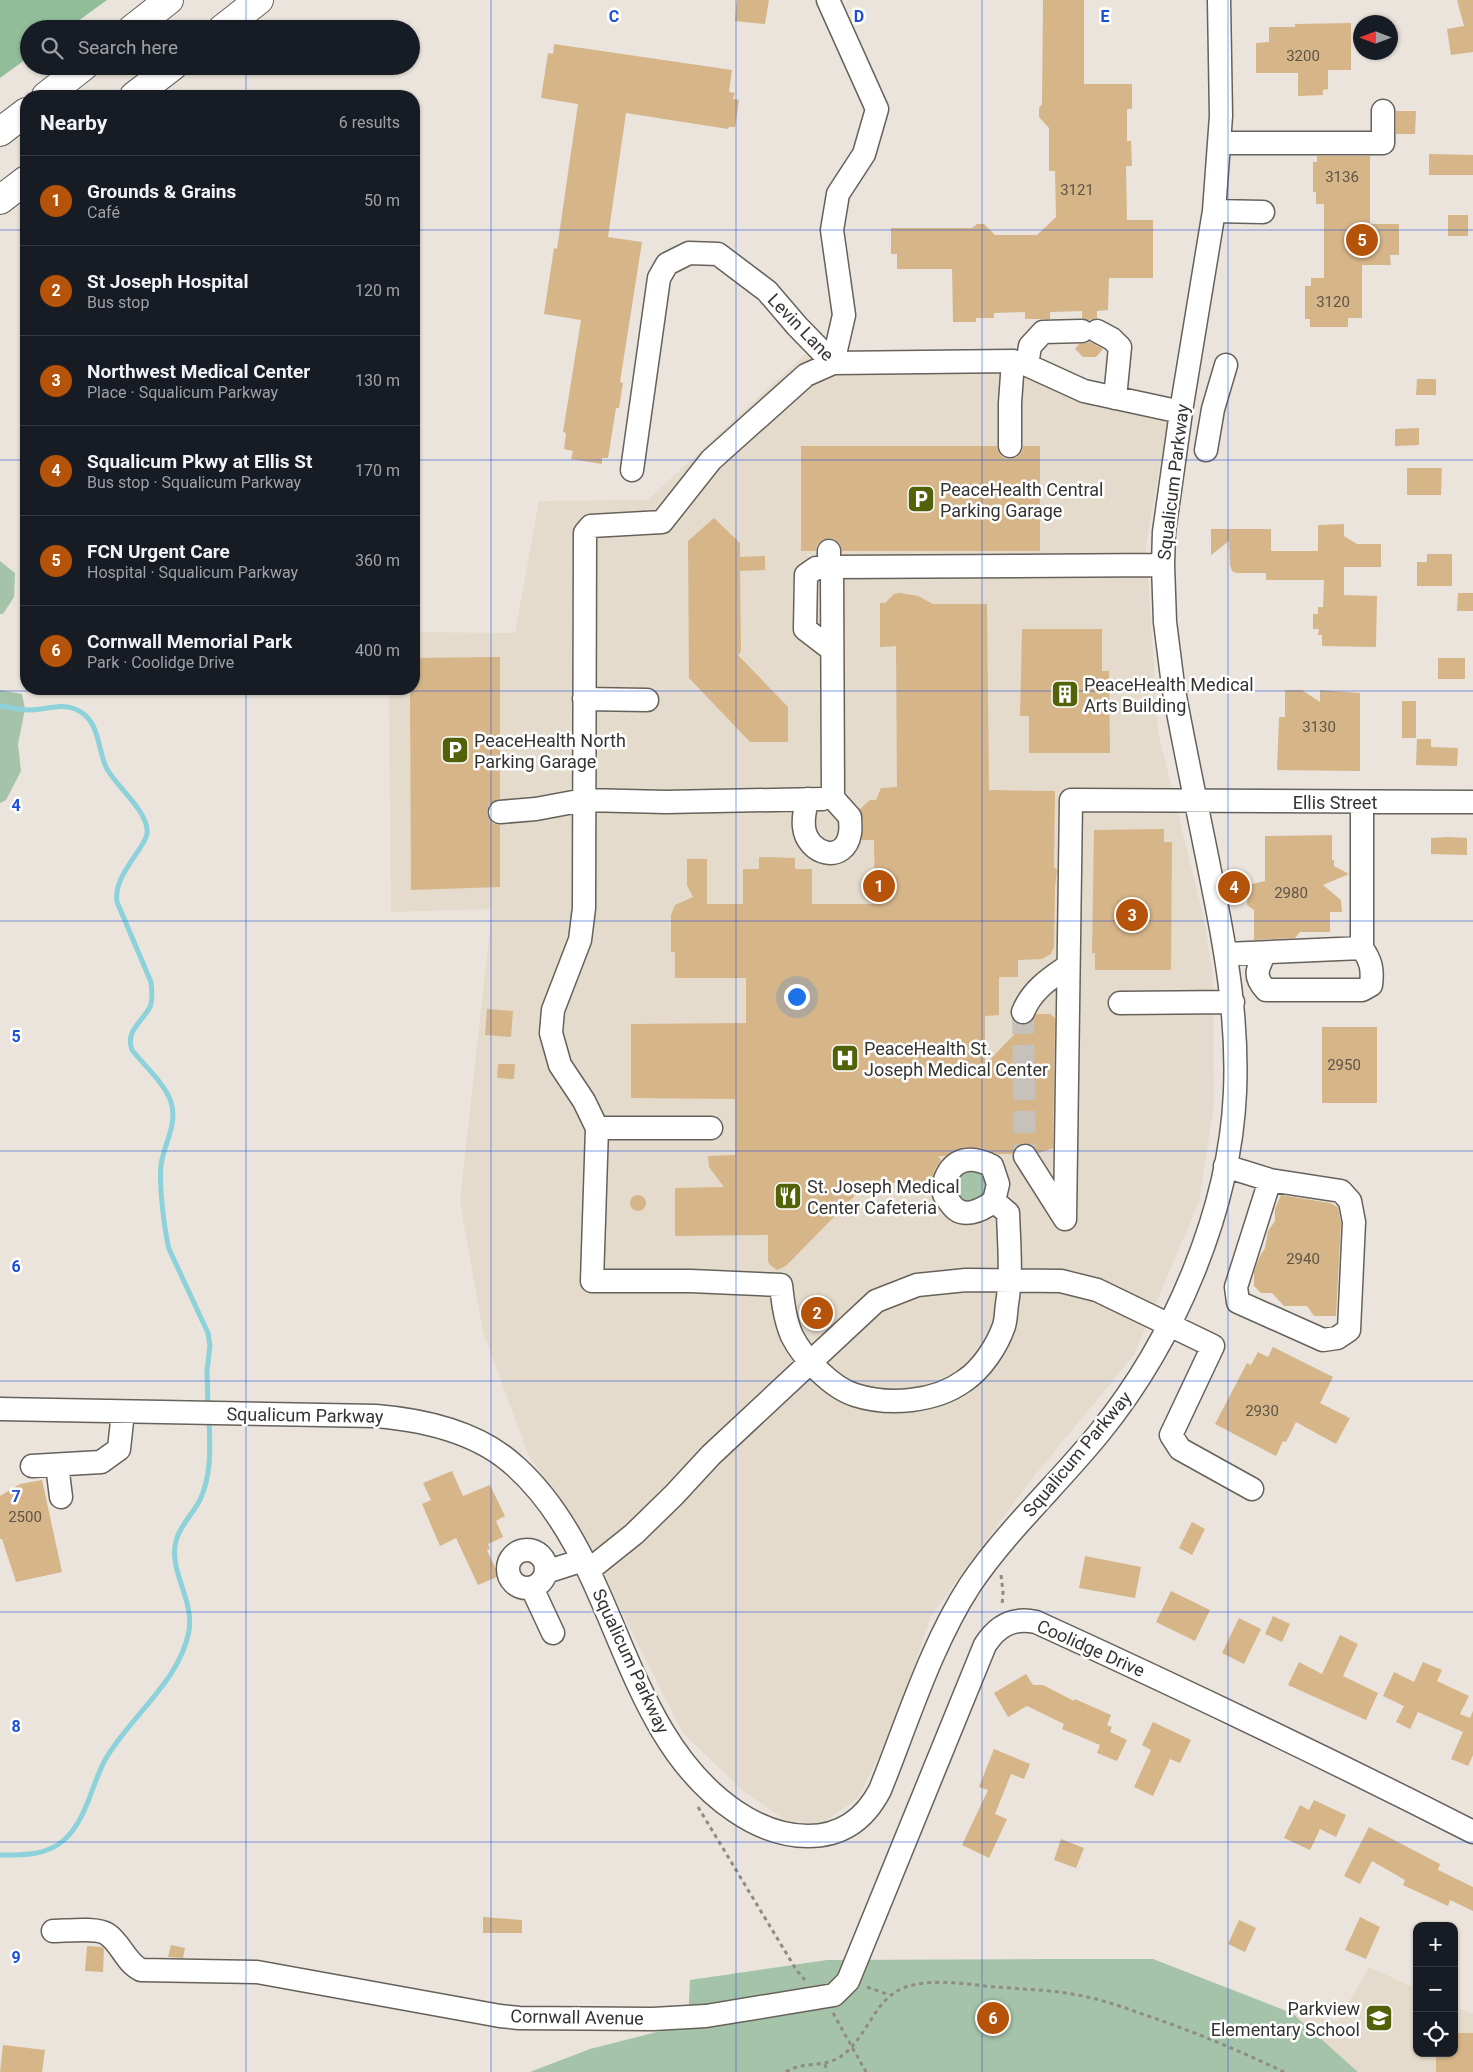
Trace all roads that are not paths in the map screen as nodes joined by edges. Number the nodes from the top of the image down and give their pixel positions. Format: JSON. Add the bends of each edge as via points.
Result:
{"nodes":[{"id":1,"x":169,"y":0,"type":"edge"},
{"id":2,"x":259,"y":0,"type":"edge"},
{"id":3,"x":828,"y":0,"type":"edge"},
{"id":4,"x":1219,"y":0,"type":"edge"},
{"id":5,"x":143,"y":20,"type":"edge"},
{"id":6,"x":233,"y":20,"type":"edge"},
{"id":7,"x":73,"y":75,"type":"edge"},
{"id":8,"x":161,"y":75,"type":"edge"},
{"id":9,"x":54,"y":90,"type":"edge"},
{"id":10,"x":142,"y":90,"type":"edge"},
{"id":11,"x":1383,"y":111,"type":"dead end"},
{"id":12,"x":20,"y":117,"type":"edge"},
{"id":13,"x":0,"y":132,"type":"edge"},
{"id":14,"x":1220,"y":143,"type":"junction"},
{"id":15,"x":20,"y":185,"type":"edge"},
{"id":16,"x":0,"y":200,"type":"edge"},
{"id":17,"x":1214,"y":211,"type":"junction"},
{"id":18,"x":1263,"y":212,"type":"dead end"},
{"id":19,"x":833,"y":363,"type":"junction"},
{"id":20,"x":1020,"y":363,"type":"junction"},
{"id":21,"x":1226,"y":365,"type":"dead end"},
{"id":22,"x":1115,"y":398,"type":"junction"},
{"id":23,"x":1182,"y":409,"type":"junction"},
{"id":24,"x":1213,"y":409,"type":"junction"},
{"id":25,"x":1010,"y":446,"type":"dead end"},
{"id":26,"x":1206,"y":450,"type":"dead end"},
{"id":27,"x":632,"y":470,"type":"dead end"},
{"id":28,"x":1163,"y":565,"type":"junction"},
{"id":29,"x":584,"y":699,"type":"junction"},
{"id":30,"x":647,"y":700,"type":"dead end"},
{"id":31,"x":833,"y":798,"type":"junction"},
{"id":32,"x":808,"y":799,"type":"junction"},
{"id":33,"x":584,"y":800,"type":"junction"},
{"id":34,"x":1197,"y":802,"type":"junction"},
{"id":35,"x":1362,"y":802,"type":"junction"},
{"id":36,"x":1473,"y":802,"type":"edge"},
{"id":37,"x":500,"y":812,"type":"dead end"},
{"id":38,"x":1362,"y":948,"type":"junction"},
{"id":39,"x":1265,"y":953,"type":"junction"},
{"id":40,"x":1226,"y":954,"type":"junction"},
{"id":41,"x":1068,"y":966,"type":"junction"},
{"id":42,"x":1233,"y":1002,"type":"junction"},
{"id":43,"x":1120,"y":1003,"type":"dead end"},
{"id":44,"x":1023,"y":1012,"type":"tunnel mouth"},
{"id":45,"x":597,"y":1128,"type":"junction"},
{"id":46,"x":712,"y":1128,"type":"dead end"},
{"id":47,"x":1025,"y":1156,"type":"tunnel mouth"},
{"id":48,"x":1225,"y":1166,"type":"junction"},
{"id":49,"x":1270,"y":1180,"type":"junction"},
{"id":50,"x":994,"y":1200,"type":"dead end"},
{"id":51,"x":1011,"y":1281,"type":"junction"},
{"id":52,"x":1170,"y":1324,"type":"junction"},
{"id":53,"x":810,"y":1362,"type":"junction"},
{"id":54,"x":0,"y":1410,"type":"edge"},
{"id":55,"x":123,"y":1412,"type":"junction"},
{"id":56,"x":57,"y":1465,"type":"junction"},
{"id":57,"x":32,"y":1466,"type":"dead end"},
{"id":58,"x":1252,"y":1489,"type":"dead end"},
{"id":59,"x":61,"y":1497,"type":"dead end"},
{"id":60,"x":586,"y":1565,"type":"junction"},
{"id":61,"x":553,"y":1633,"type":"dead end"},
{"id":62,"x":1473,"y":1832,"type":"edge"},
{"id":63,"x":53,"y":1931,"type":"dead end"},
{"id":64,"x":823,"y":1998,"type":"joint"}],
"edges":[{"from":1,"to":5,"type":"highway"},
{"from":2,"to":6,"type":"highway"},
{"from":3,"to":19,"type":"street","via":[[877,109],[864,154],[838,194],[832,230],[844,315]]},
{"from":4,"to":14,"type":"street","name":"Squalicum Parkway"},
{"from":7,"to":9,"type":"highway"},
{"from":8,"to":10,"type":"highway"},
{"from":11,"to":14,"type":"street","via":[[1383,143]]},
{"from":12,"to":13,"type":"highway"},
{"from":14,"to":17,"type":"street","name":"Squalicum Parkway"},
{"from":15,"to":16,"type":"highway"},
{"from":17,"to":18,"type":"street"},
{"from":17,"to":23,"type":"street","name":"Squalicum Parkway"},
{"from":19,"to":20,"type":"street","name":"Levin Lane"},
{"from":19,"to":27,"type":"street","name":"Levin Lane","via":[[767,291],[718,254],[689,253],[667,264],[659,278]]},
{"from":19,"to":29,"type":"street","via":[[806,375],[711,460],[662,522],[592,526],[585,533]]},
{"from":20,"to":22,"type":"street","name":"Levin Lane","via":[[1084,391]]},
{"from":20,"to":22,"type":"street","via":[[1043,332],[1089,331],[1112,339],[1120,347]]},
{"from":20,"to":25,"type":"street","via":[[1010,403]]},
{"from":21,"to":24,"type":"street"},
{"from":22,"to":23,"type":"street","name":"Levin Lane"},
{"from":23,"to":24,"type":"street","name":"Levin Lane"},
{"from":23,"to":28,"type":"street","name":"Squalicum Parkway","via":[[1166,514]]},
{"from":24,"to":26,"type":"street"},
{"from":28,"to":31,"type":"street","via":[[830,562],[806,575],[805,630],[831,649]]},
{"from":28,"to":34,"type":"street","name":"Squalicum Parkway","via":[[1168,652]]},
{"from":29,"to":30,"type":"street"},
{"from":29,"to":33,"type":"street"},
{"from":31,"to":32,"type":"street"},
{"from":31,"to":32,"type":"street","via":[[850,817],[850,834],[844,847],[829,854],[811,844],[804,829]]},
{"from":32,"to":33,"type":"street"},
{"from":33,"to":37,"type":"street"},
{"from":33,"to":45,"type":"street","via":[[584,908],[580,940],[553,1010],[551,1033],[560,1065]]},
{"from":34,"to":35,"type":"street","name":"Ellis Street"},
{"from":34,"to":40,"type":"street","name":"Squalicum Parkway"},
{"from":34,"to":41,"type":"street","name":"Ellis Street","via":[[1071,800]]},
{"from":35,"to":36,"type":"street","name":"Ellis Street"},
{"from":35,"to":38,"type":"street"},
{"from":38,"to":39,"type":"street"},
{"from":38,"to":39,"type":"street","via":[[1373,973],[1371,986],[1362,990],[1266,990],[1258,982],[1258,968]]},
{"from":39,"to":40,"type":"street"},
{"from":40,"to":42,"type":"street","name":"Squalicum Parkway"},
{"from":41,"to":44,"type":"street","via":[[1040,986],[1026,1002]]},
{"from":41,"to":47,"type":"street","via":[[1065,1219]]},
{"from":42,"to":43,"type":"street"},
{"from":42,"to":48,"type":"street","name":"Squalicum Parkway","via":[[1235,1093]]},
{"from":45,"to":46,"type":"street"},
{"from":45,"to":53,"type":"street","via":[[592,1281],[781,1285],[784,1312],[793,1338]]},
{"from":48,"to":49,"type":"street"},
{"from":48,"to":52,"type":"street","name":"Squalicum Parkway","via":[[1210,1226]]},
{"from":49,"to":49,"type":"street","via":[[1236,1287],[1238,1302],[1323,1340],[1337,1338],[1349,1330],[1354,1222],[1350,1201],[1341,1191]]},
{"from":50,"to":51,"type":"street","via":[[1008,1213]]},
{"from":51,"to":52,"type":"street","via":[[1061,1281],[1097,1290]]},
{"from":51,"to":53,"type":"street","via":[[966,1280],[917,1285],[876,1301]]},
{"from":51,"to":53,"type":"street","via":[[1005,1325],[995,1346],[965,1381],[940,1394],[910,1400],[878,1400],[854,1395],[830,1382]]},
{"from":52,"to":58,"type":"street","via":[[1212,1346],[1171,1435],[1180,1449]]},
{"from":52,"to":60,"type":"street","name":"Squalicum Parkway","via":[[1154,1355],[1101,1431],[993,1553],[969,1586],[934,1654],[872,1806],[862,1817],[837,1832],[800,1836],[765,1829],[720,1800],[701,1783],[670,1744],[652,1711]]},
{"from":53,"to":60,"type":"street","via":[[711,1455],[634,1534]]},
{"from":54,"to":55,"type":"street","name":"Squalicum Parkway"},
{"from":55,"to":56,"type":"street","via":[[119,1449],[101,1462]]},
{"from":55,"to":60,"type":"street","name":"Squalicum Parkway","via":[[393,1417],[430,1424],[502,1454],[517,1467],[551,1507]]},
{"from":56,"to":57,"type":"street"},
{"from":56,"to":59,"type":"street"},
{"from":60,"to":61,"type":"street","via":[[539,1580]]},
{"from":62,"to":64,"type":"street","name":"Coolidge Drive","via":[[1189,1692],[1036,1622],[1015,1621],[998,1628],[985,1645],[848,1981],[834,1994]]},
{"from":63,"to":64,"type":"street","name":"Cornwall Avenue","via":[[106,1933],[130,1963],[142,1970],[246,1971],[519,2018],[682,2018]]}]}
